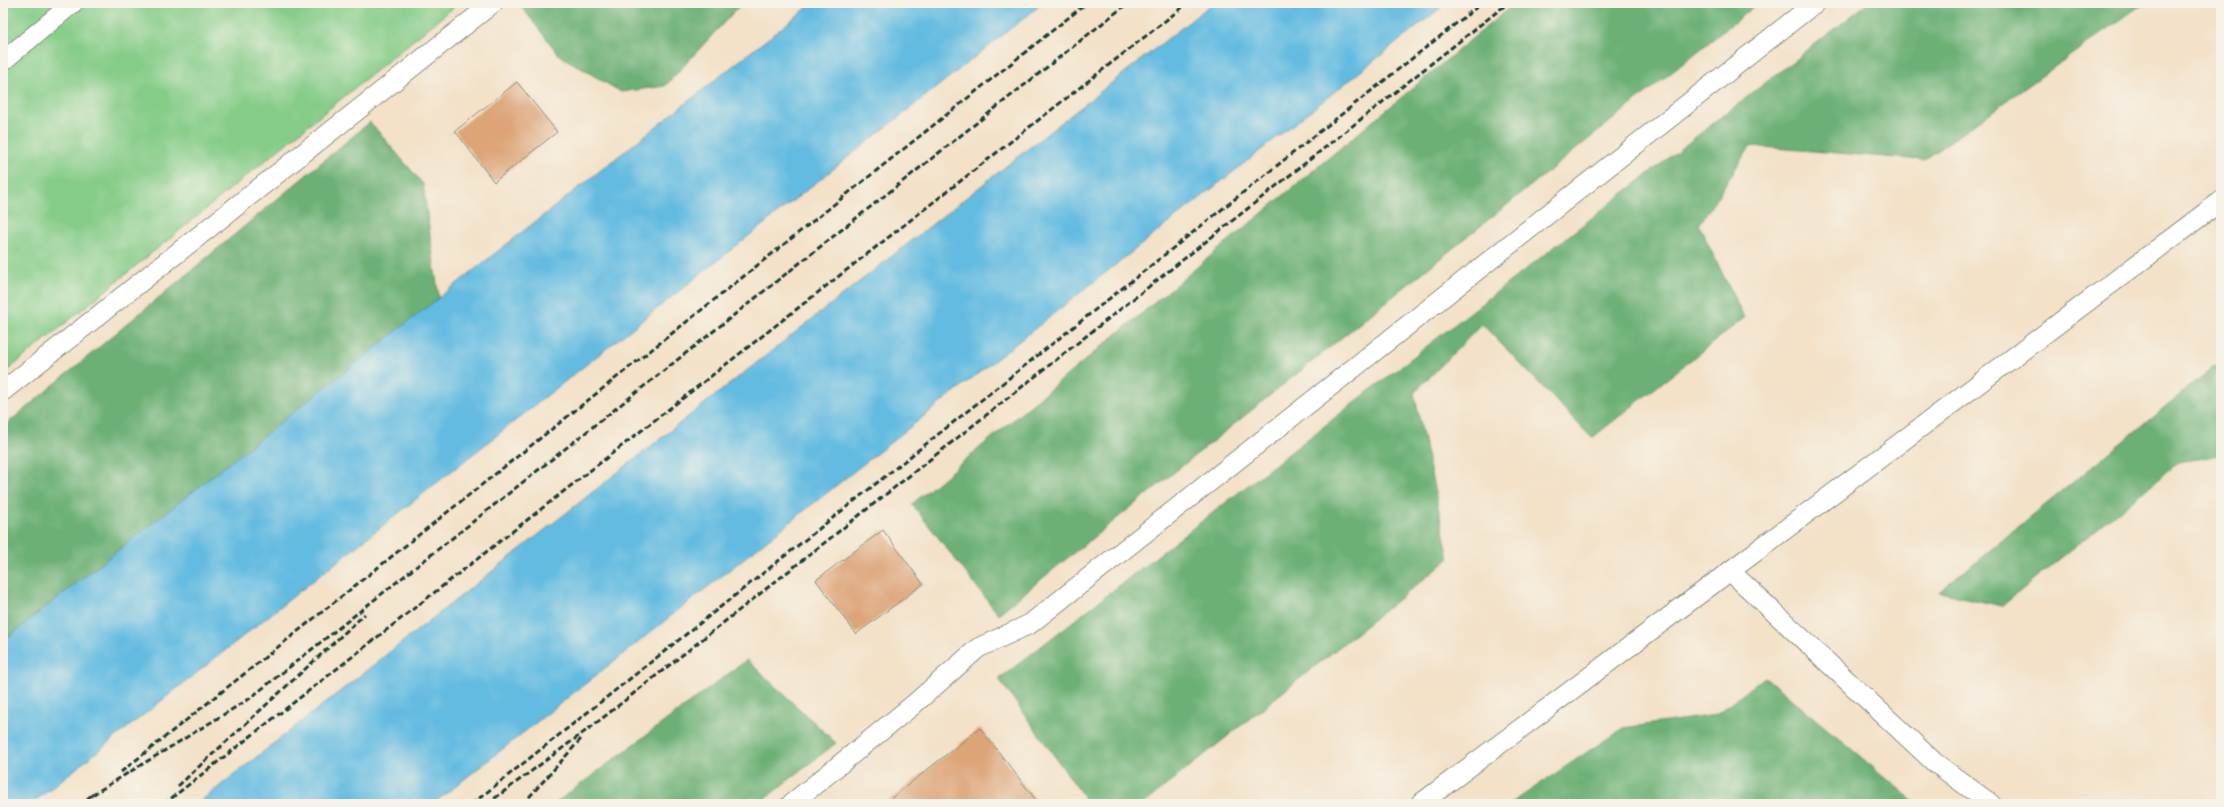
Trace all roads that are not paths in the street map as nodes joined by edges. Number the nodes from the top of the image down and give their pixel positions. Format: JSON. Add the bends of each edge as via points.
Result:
{"nodes":[{"id":1,"x":73,"y":3,"type":"edge"},
{"id":2,"x":493,"y":3,"type":"edge"},
{"id":3,"x":1815,"y":3,"type":"edge"},
{"id":4,"x":3,"y":60,"type":"edge"},
{"id":5,"x":2221,"y":201,"type":"edge"},
{"id":6,"x":3,"y":391,"type":"edge"},
{"id":7,"x":1730,"y":571,"type":"junction"},
{"id":8,"x":791,"y":804,"type":"edge"},
{"id":9,"x":1420,"y":804,"type":"edge"},
{"id":10,"x":1991,"y":804,"type":"edge"}],
"edges":[{"from":1,"to":4,"type":"lane"},
{"from":2,"to":6,"type":"lane"},
{"from":3,"to":8,"type":"lane","via":[[1030,624],[978,648],[913,705]]},
{"from":5,"to":7,"type":"lane"},
{"from":7,"to":9,"type":"lane"},
{"from":7,"to":10,"type":"lane","via":[[1934,762]]}]}
